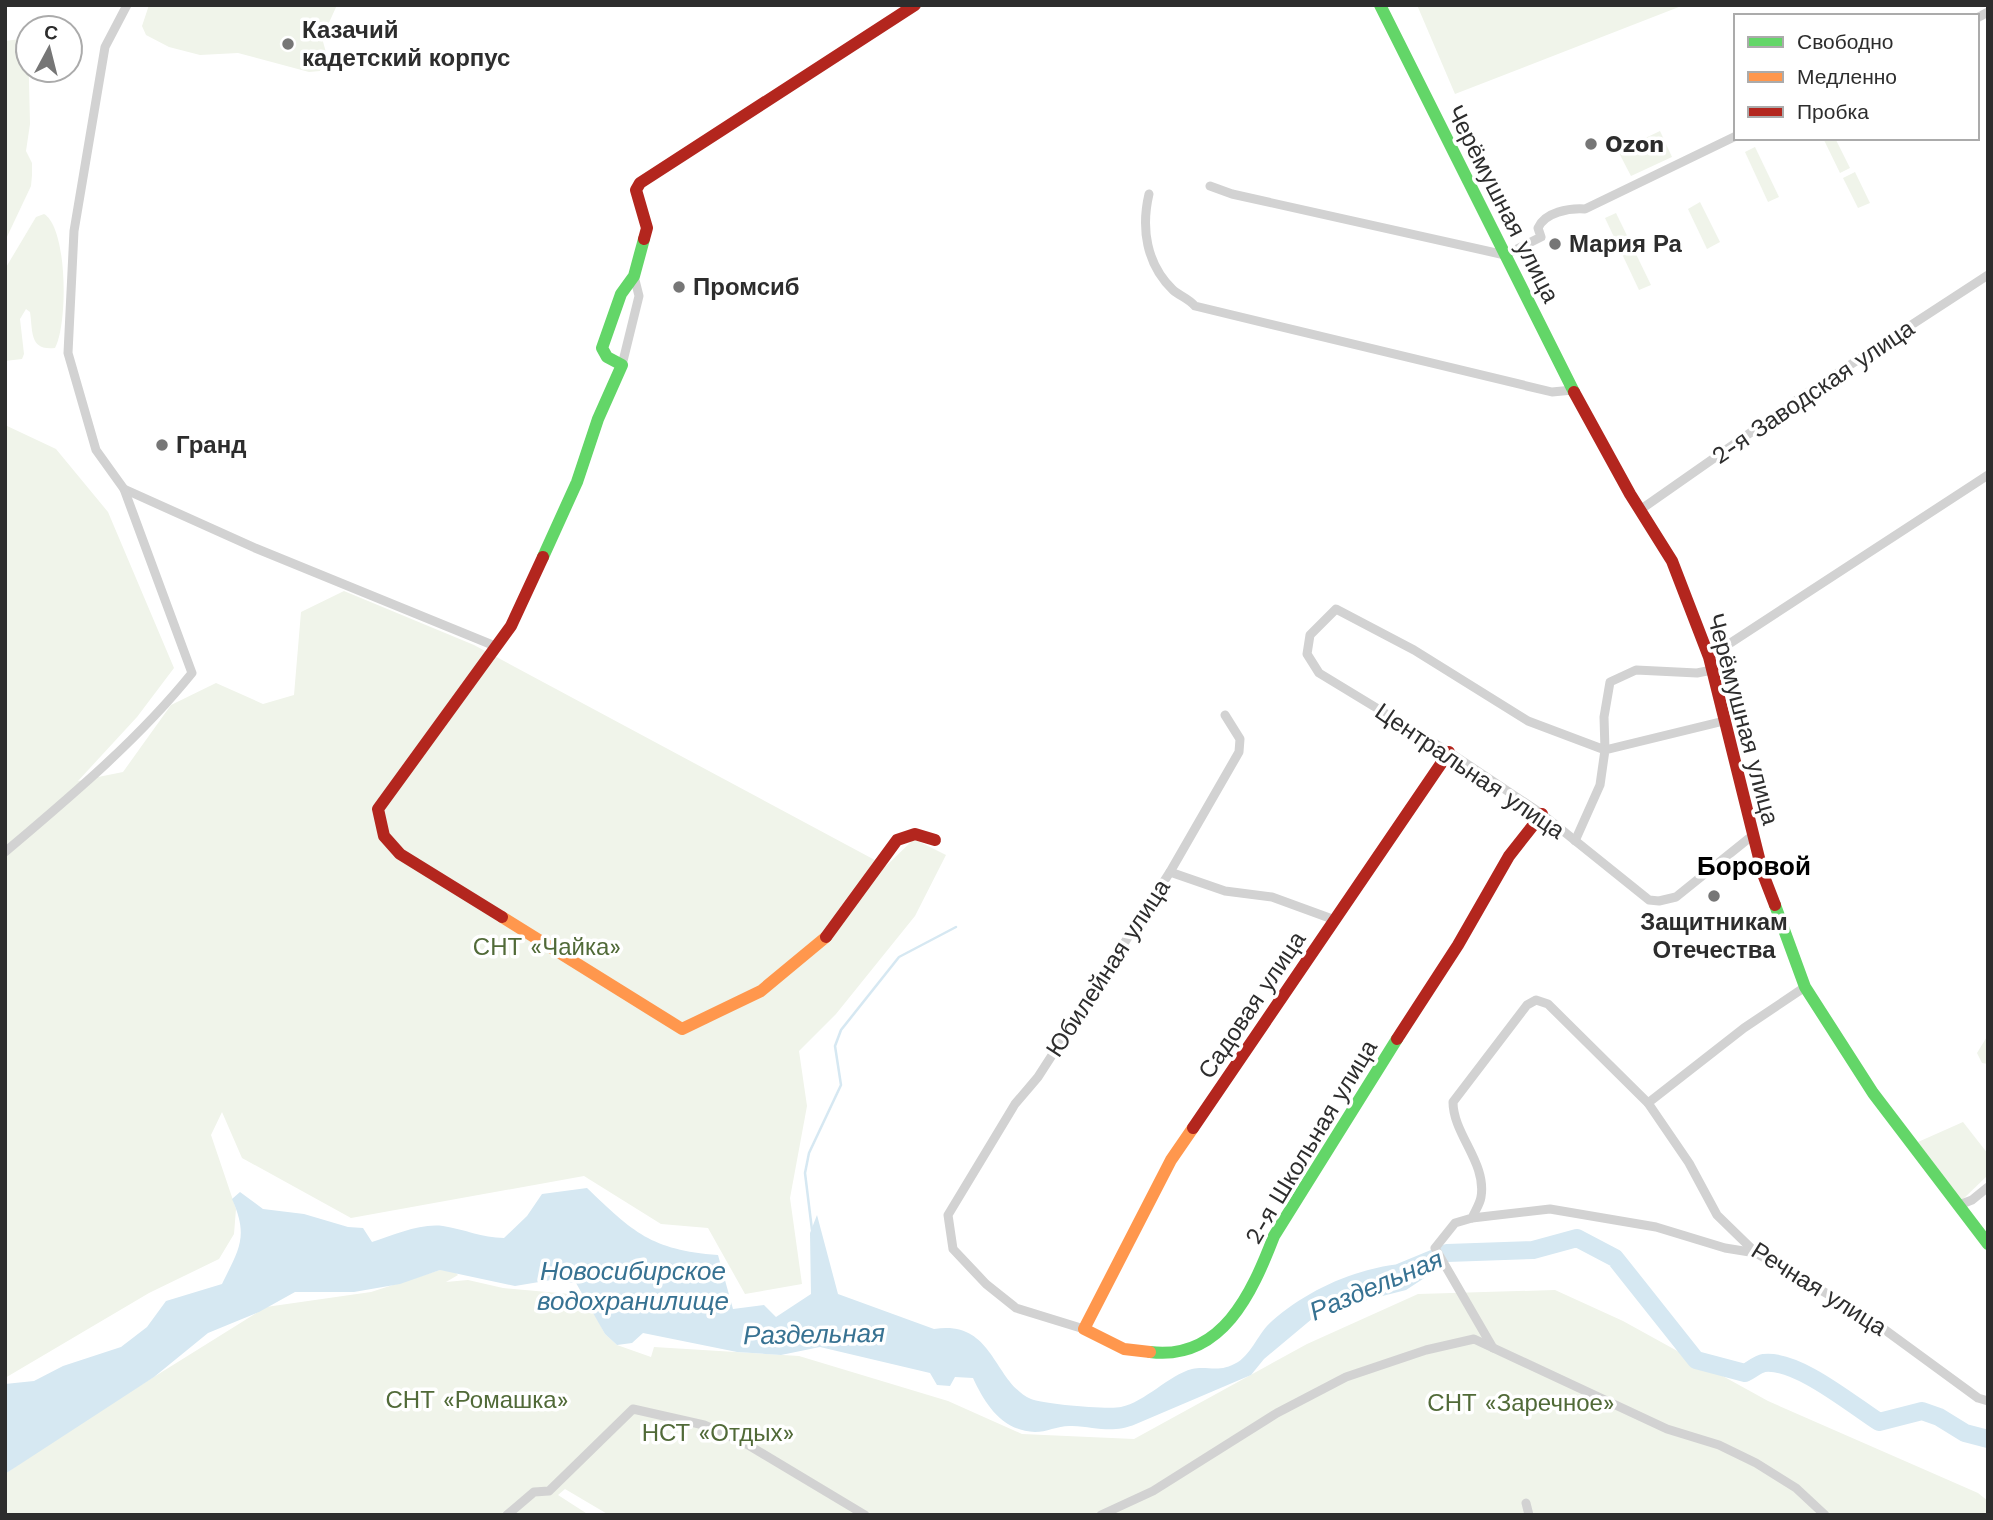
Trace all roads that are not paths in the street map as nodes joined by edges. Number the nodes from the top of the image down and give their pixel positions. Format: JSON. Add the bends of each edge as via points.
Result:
{"nodes":[{"id":1,"x":127,"y":5,"type":"edge"},
{"id":2,"x":915,"y":5,"type":"edge"},
{"id":3,"x":1381,"y":6,"type":"edge"},
{"id":4,"x":1734,"y":137,"type":"edge"},
{"id":5,"x":1210,"y":186,"type":"dead end"},
{"id":6,"x":1149,"y":194,"type":"dead end"},
{"id":7,"x":1505,"y":255,"type":"junction"},
{"id":8,"x":1988,"y":275,"type":"edge"},
{"id":9,"x":634,"y":276,"type":"junction"},
{"id":10,"x":622,"y":365,"type":"junction"},
{"id":11,"x":1573,"y":390,"type":"junction"},
{"id":12,"x":1988,"y":475,"type":"edge"},
{"id":13,"x":124,"y":489,"type":"junction"},
{"id":14,"x":1640,"y":510,"type":"junction"},
{"id":15,"x":495,"y":646,"type":"junction"},
{"id":16,"x":1711,"y":664,"type":"junction"},
{"id":17,"x":1225,"y":715,"type":"dead end"},
{"id":18,"x":1724,"y":721,"type":"junction"},
{"id":19,"x":1605,"y":750,"type":"junction"},
{"id":20,"x":1449,"y":751,"type":"junction"},
{"id":21,"x":1542,"y":814,"type":"junction"},
{"id":22,"x":1753,"y":835,"type":"junction"},
{"id":23,"x":935,"y":840,"type":"dead end"},
{"id":24,"x":1575,"y":841,"type":"junction"},
{"id":25,"x":5,"y":852,"type":"edge"},
{"id":26,"x":1170,"y":872,"type":"junction"},
{"id":27,"x":1335,"y":920,"type":"junction"},
{"id":28,"x":1805,"y":987,"type":"junction"},
{"id":29,"x":1648,"y":1103,"type":"junction"},
{"id":30,"x":1988,"y":1187,"type":"edge"},
{"id":31,"x":1959,"y":1205,"type":"junction"},
{"id":32,"x":1472,"y":1218,"type":"junction"},
{"id":33,"x":1988,"y":1244,"type":"edge"},
{"id":34,"x":1756,"y":1253,"type":"junction"},
{"id":35,"x":1084,"y":1329,"type":"junction"},
{"id":36,"x":1493,"y":1348,"type":"junction"},
{"id":37,"x":1988,"y":1401,"type":"edge"},
{"id":38,"x":1526,"y":1503,"type":"dead end"},
{"id":39,"x":507,"y":1515,"type":"edge"},
{"id":40,"x":865,"y":1515,"type":"edge"},
{"id":41,"x":1101,"y":1515,"type":"edge"},
{"id":42,"x":1529,"y":1515,"type":"edge"},
{"id":43,"x":1825,"y":1515,"type":"edge"}],
"edges":[{"from":1,"to":13,"type":"street","via":[[105,47],[74,230],[68,353],[96,450]]},
{"from":2,"to":9,"type":"street","via":[[640,183],[636,190],[647,229]]},
{"from":3,"to":7,"type":"street","name":"Черёмушная улица"},
{"from":4,"to":7,"type":"street","via":[[1585,209],[1565,209],[1540,222],[1541,237]]},
{"from":5,"to":7,"type":"street"},
{"from":6,"to":11,"type":"street","via":[[1144,214],[1148,252],[1174,291],[1195,306],[1552,392]]},
{"from":7,"to":11,"type":"street","name":"Черёмушная улица"},
{"from":8,"to":14,"type":"street","name":"2-я Заводская улица","via":[[1807,393]]},
{"from":9,"to":10,"type":"street","via":[[639,296]]},
{"from":9,"to":10,"type":"street","via":[[621,294],[602,348],[607,357]]},
{"from":10,"to":15,"type":"street","via":[[571,494],[511,626]]},
{"from":11,"to":14,"type":"street","name":"Черёмушная улица"},
{"from":12,"to":16,"type":"street"},
{"from":13,"to":15,"type":"street"},
{"from":13,"to":25,"type":"street","via":[[192,673],[166,706]]},
{"from":14,"to":16,"type":"street","name":"Черёмушная улица","via":[[1672,561]]},
{"from":15,"to":23,"type":"street","via":[[378,809],[384,836],[400,854],[682,1029],[761,991],[820,944],[897,841],[915,834]]},
{"from":16,"to":18,"type":"street","name":"Черёмушная улица"},
{"from":16,"to":19,"type":"street","via":[[1697,673],[1636,670],[1610,681]]},
{"from":17,"to":26,"type":"street","name":"Юбилейная улица","via":[[1240,739],[1239,752]]},
{"from":18,"to":19,"type":"street"},
{"from":18,"to":22,"type":"street","name":"Черёмушная улица"},
{"from":19,"to":20,"type":"street","name":"Центральная улица","via":[[1528,721],[1414,650],[1336,609],[1310,635],[1307,654],[1320,673]]},
{"from":19,"to":24,"type":"street","via":[[1600,785]]},
{"from":20,"to":21,"type":"street","name":"Центральная улица"},
{"from":20,"to":27,"type":"street","name":"Садовая улица"},
{"from":21,"to":24,"type":"street","name":"Центральная улица"},
{"from":21,"to":35,"type":"street","name":"2-я Школьная улица","via":[[1509,856],[1458,945],[1361,1094],[1224,1329],[1203,1346],[1171,1355],[1124,1349]]},
{"from":22,"to":24,"type":"street","name":"Центральная улица","via":[[1676,897],[1659,901],[1649,900]]},
{"from":22,"to":28,"type":"street","name":"Черёмушная улица"},
{"from":26,"to":27,"type":"street","via":[[1225,891],[1272,897]]},
{"from":26,"to":35,"type":"street","name":"Юбилейная улица","via":[[1038,1077],[1015,1104],[948,1215],[953,1249],[986,1284],[1016,1308]]},
{"from":27,"to":35,"type":"street","name":"Садовая улица","via":[[1171,1160]]},
{"from":28,"to":29,"type":"street"},
{"from":28,"to":31,"type":"street","name":"Черёмушная улица","via":[[1873,1093]]},
{"from":29,"to":32,"type":"street","name":"Речная улица","via":[[1548,1004],[1536,1000],[1527,1005],[1453,1102],[1453,1115],[1476,1164],[1482,1196]]},
{"from":29,"to":34,"type":"street","name":"Речная улица","via":[[1717,1215]]},
{"from":30,"to":31,"type":"street"},
{"from":31,"to":33,"type":"street","name":"Черёмушная улица"},
{"from":32,"to":34,"type":"street","via":[[1550,1209],[1656,1227]]},
{"from":32,"to":36,"type":"street","via":[[1455,1223],[1435,1248]]},
{"from":34,"to":37,"type":"street","name":"Речная улица","via":[[1866,1316]]},
{"from":36,"to":41,"type":"street","via":[[1474,1339],[1346,1377],[1277,1413],[1153,1491]]},
{"from":36,"to":43,"type":"street","via":[[1667,1429],[1756,1462],[1796,1488]]},
{"from":38,"to":42,"type":"street"},
{"from":39,"to":40,"type":"street","via":[[534,1492],[549,1491],[633,1409],[704,1424],[743,1442]]}]}
